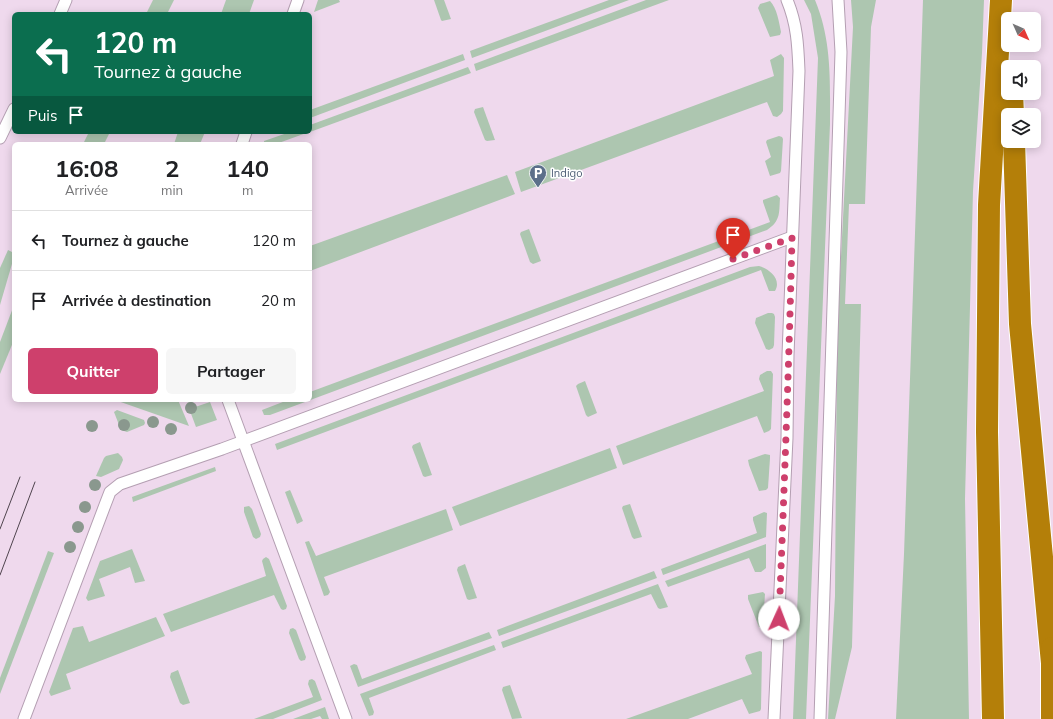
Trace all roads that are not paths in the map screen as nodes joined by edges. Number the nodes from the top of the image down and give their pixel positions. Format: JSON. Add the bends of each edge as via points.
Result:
{"nodes":[{"id":1,"x":66,"y":0,"type":"edge"},
{"id":2,"x":298,"y":0,"type":"edge"},
{"id":3,"x":787,"y":0,"type":"edge"},
{"id":4,"x":838,"y":0,"type":"edge"},
{"id":5,"x":1001,"y":0,"type":"edge"},
{"id":6,"x":1009,"y":0,"type":"edge"},
{"id":7,"x":61,"y":12,"type":"edge"},
{"id":8,"x":294,"y":12,"type":"edge"},
{"id":9,"x":1009,"y":12,"type":"edge"},
{"id":10,"x":12,"y":113,"type":"edge"},
{"id":11,"x":0,"y":138,"type":"edge"},
{"id":12,"x":1014,"y":148,"type":"edge"},
{"id":13,"x":792,"y":238,"type":"junction"},
{"id":14,"x":229,"y":402,"type":"edge"},
{"id":15,"x":243,"y":441,"type":"junction"},
{"id":16,"x":1053,"y":581,"type":"edge"},
{"id":17,"x":1052,"y":663,"type":"edge"},
{"id":18,"x":24,"y":719,"type":"edge"},
{"id":19,"x":346,"y":719,"type":"edge"},
{"id":20,"x":774,"y":719,"type":"edge"},
{"id":21,"x":820,"y":719,"type":"edge"},
{"id":22,"x":993,"y":719,"type":"edge"},
{"id":23,"x":1052,"y":719,"type":"edge"}],
"edges":[{"from":1,"to":7,"type":"lane"},
{"from":2,"to":8,"type":"lane"},
{"from":3,"to":13,"type":"lane","via":[[798,39],[799,71]]},
{"from":4,"to":21,"type":"lane","via":[[841,52]]},
{"from":5,"to":22,"type":"highway","via":[[988,220],[987,432]]},
{"from":6,"to":9,"type":"highway"},
{"from":10,"to":11,"type":"lane"},
{"from":12,"to":17,"type":"highway","via":[[1020,324]]},
{"from":13,"to":15,"type":"lane"},
{"from":13,"to":20,"type":"lane","via":[[787,438]]},
{"from":14,"to":15,"type":"lane"},
{"from":15,"to":18,"type":"lane","via":[[120,484],[110,492]]},
{"from":15,"to":19,"type":"lane"},
{"from":16,"to":17,"type":"highway"},
{"from":17,"to":23,"type":"highway"}]}
